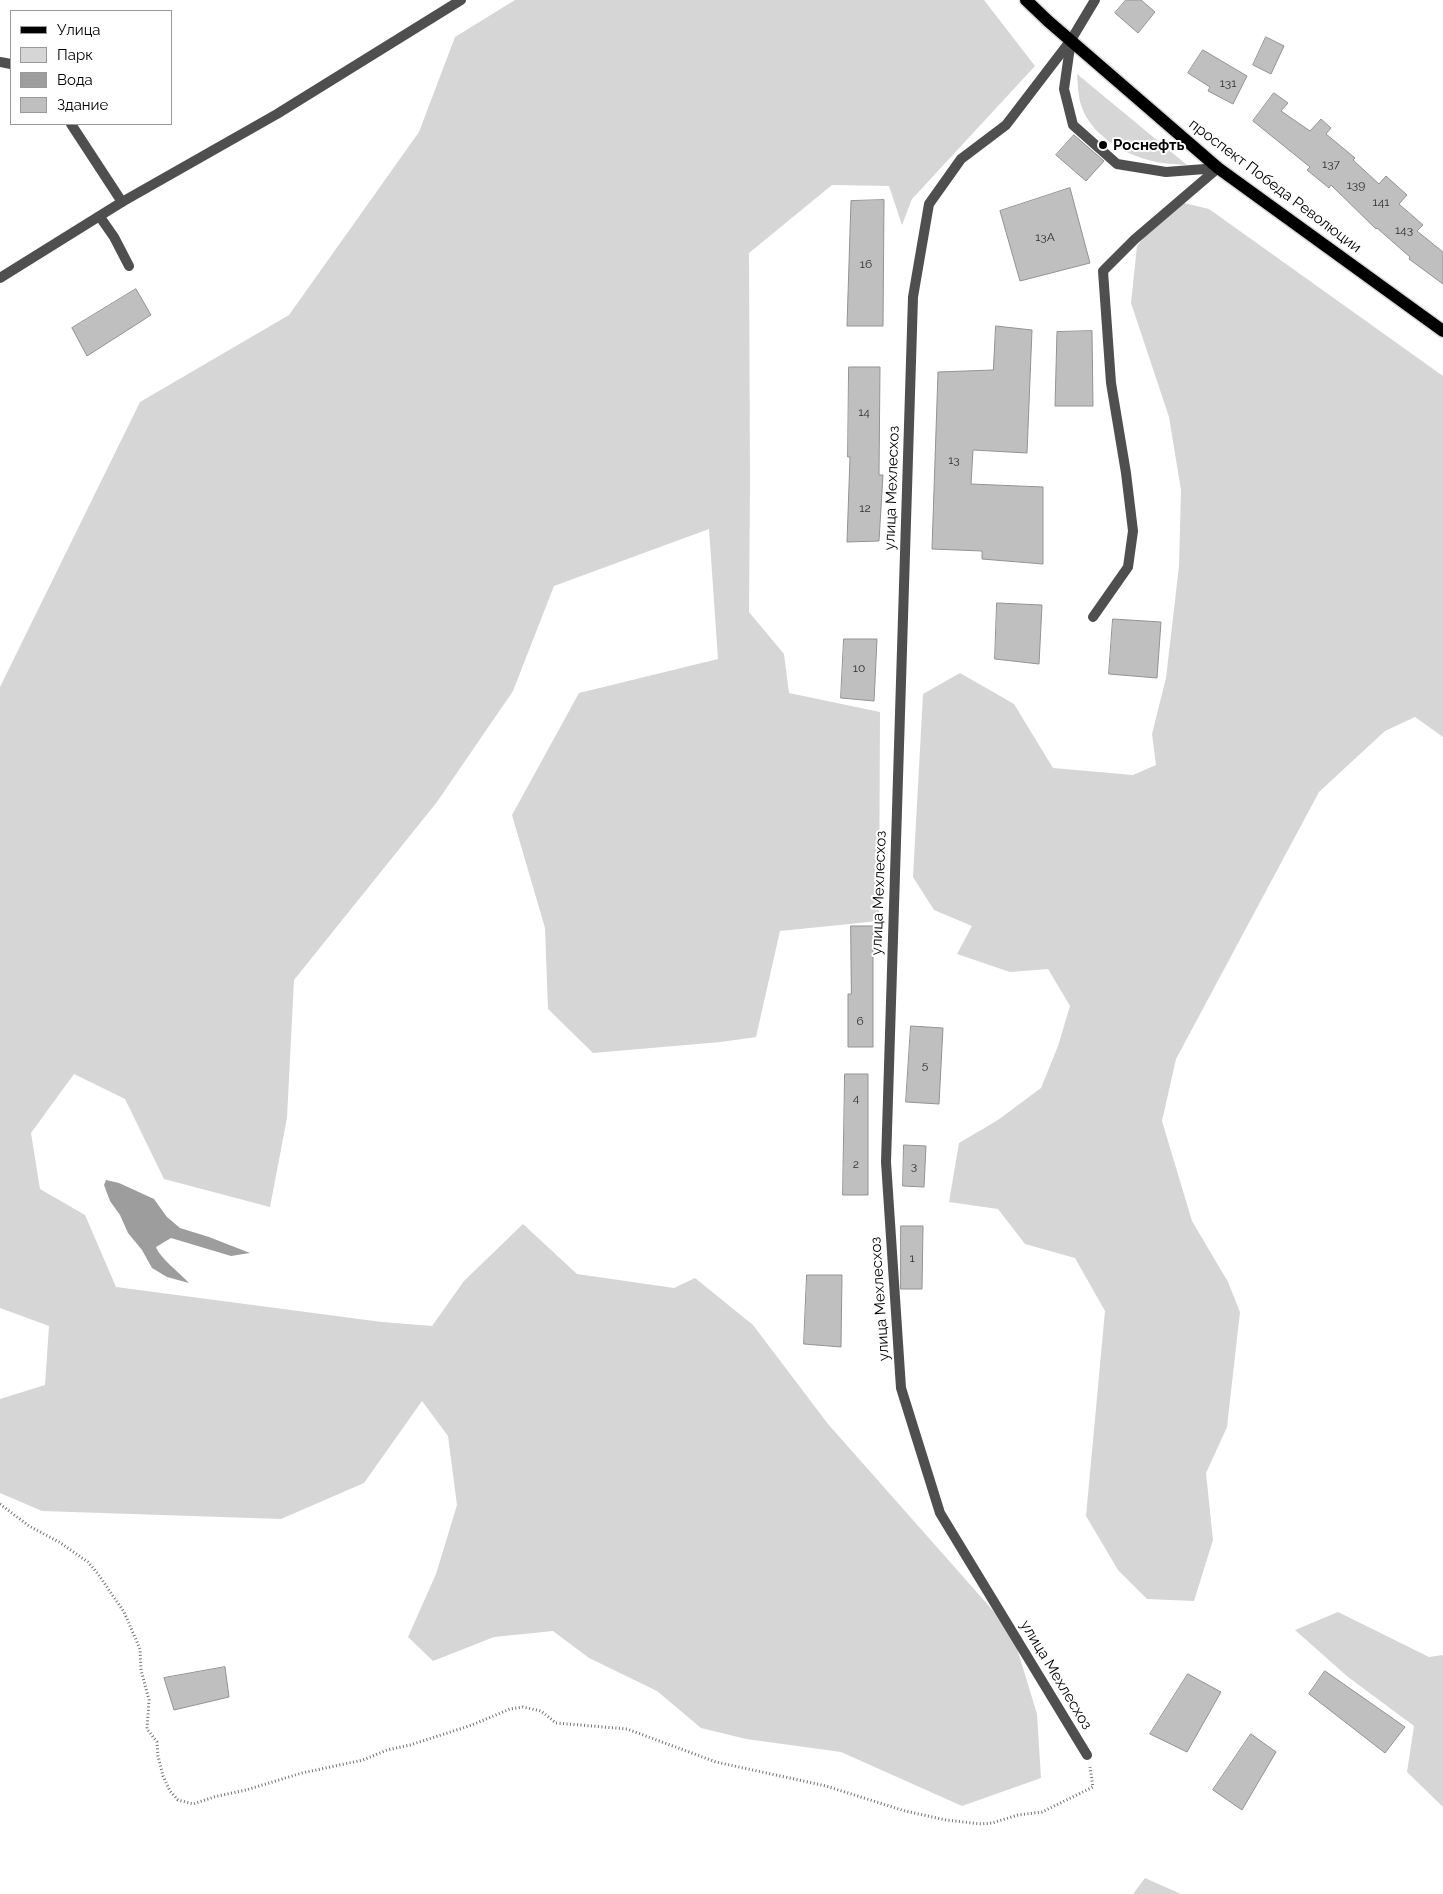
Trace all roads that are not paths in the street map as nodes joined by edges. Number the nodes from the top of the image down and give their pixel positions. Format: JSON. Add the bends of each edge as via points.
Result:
{"nodes":[{"id":1,"x":461,"y":0,"type":"edge"},
{"id":2,"x":1026,"y":0,"type":"edge"},
{"id":3,"x":1096,"y":0,"type":"edge"},
{"id":4,"x":1070,"y":40,"type":"junction"},
{"id":5,"x":72,"y":125,"type":"edge"},
{"id":6,"x":1218,"y":168,"type":"junction"},
{"id":7,"x":122,"y":202,"type":"junction"},
{"id":8,"x":100,"y":217,"type":"junction"},
{"id":9,"x":129,"y":266,"type":"dead end"},
{"id":10,"x":0,"y":278,"type":"edge"},
{"id":11,"x":1443,"y":331,"type":"edge"},
{"id":12,"x":1093,"y":617,"type":"dead end"},
{"id":13,"x":1087,"y":1755,"type":"road end"}],
"edges":[{"from":1,"to":7,"type":"street","via":[[277,114]]},
{"from":2,"to":4,"type":"main road","name":"проспект Победа Революции"},
{"from":3,"to":4,"type":"street","name":"улица Мехлесхоз"},
{"from":4,"to":6,"type":"main road","name":"проспект Победа Революции"},
{"from":4,"to":6,"type":"street","via":[[1064,89],[1073,125],[1118,164],[1166,172]]},
{"from":4,"to":13,"type":"street","name":"улица Мехлесхоз","via":[[1006,125],[961,159],[929,204],[913,297],[886,1162],[901,1388],[940,1513]]},
{"from":5,"to":7,"type":"street"},
{"from":6,"to":11,"type":"main road","name":"проспект Победа Революции"},
{"from":6,"to":12,"type":"street","via":[[1103,271],[1111,383],[1133,531],[1128,567]]},
{"from":7,"to":8,"type":"street"},
{"from":8,"to":9,"type":"street"},
{"from":8,"to":10,"type":"street"}]}
